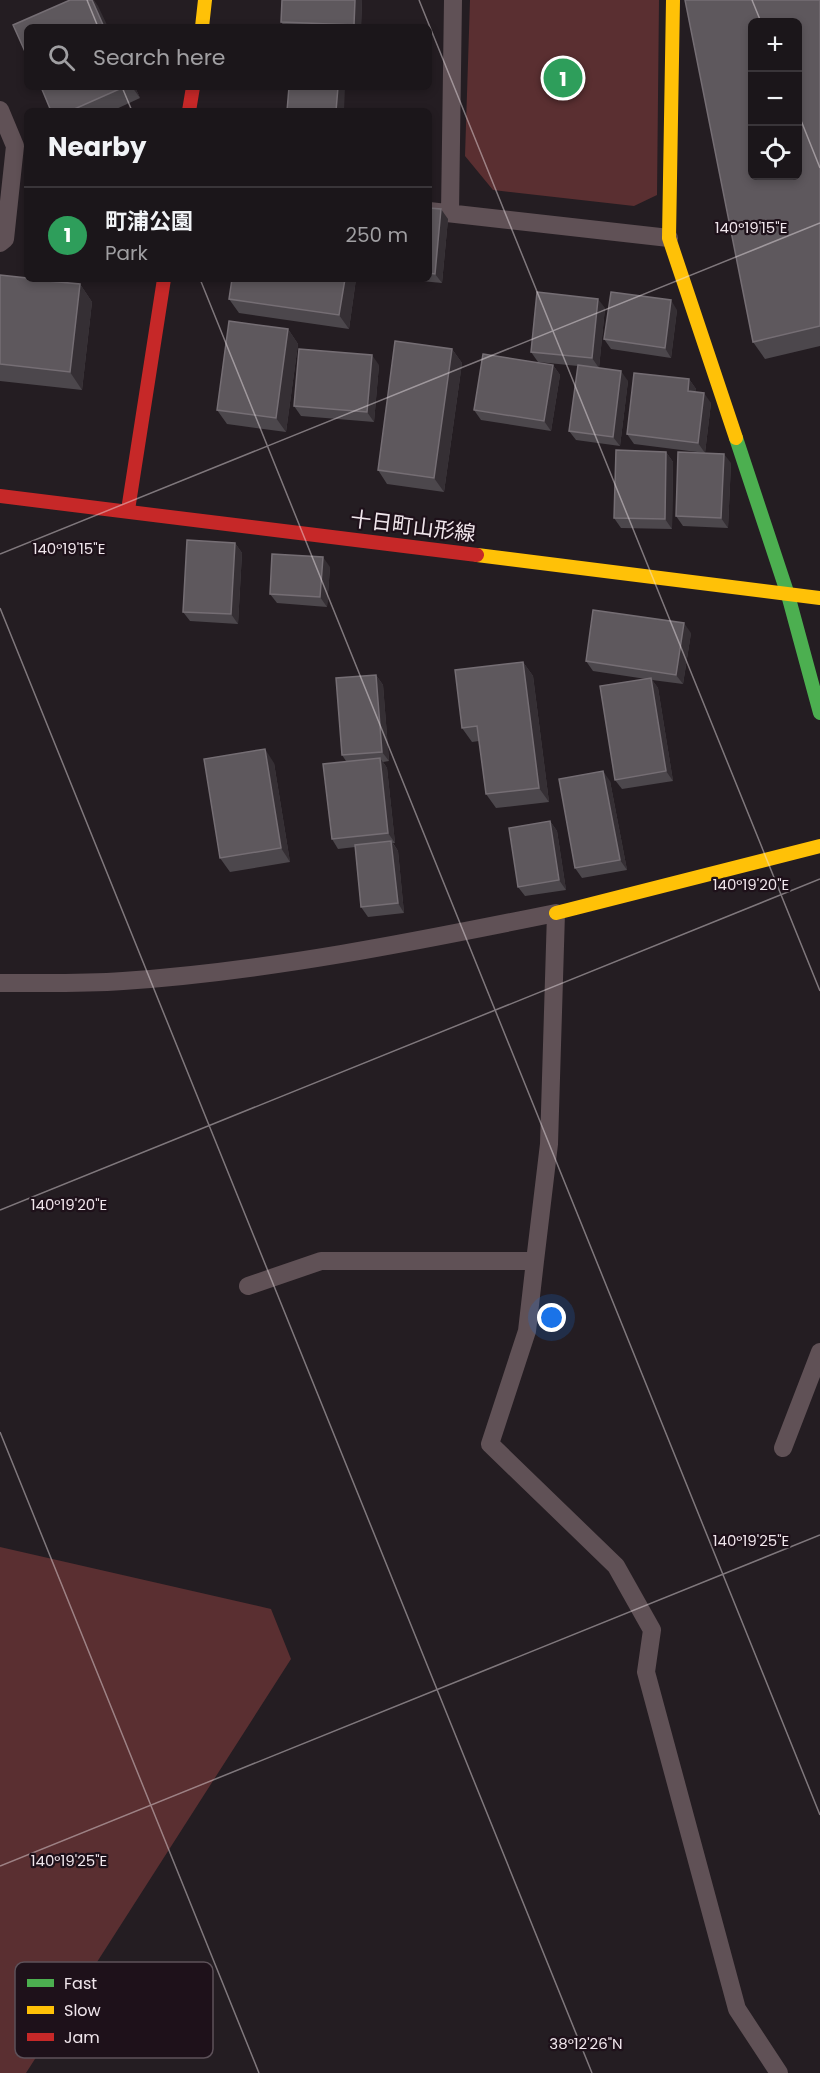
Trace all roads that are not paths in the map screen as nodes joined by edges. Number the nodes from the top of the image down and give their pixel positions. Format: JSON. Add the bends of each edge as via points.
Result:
{"nodes":[{"id":1,"x":205,"y":0,"type":"edge"},
{"id":2,"x":453,"y":0,"type":"edge"},
{"id":3,"x":673,"y":0,"type":"edge"},
{"id":4,"x":202,"y":24,"type":"edge"},
{"id":5,"x":192,"y":90,"type":"edge"},
{"id":6,"x":190,"y":108,"type":"edge"},
{"id":7,"x":0,"y":110,"type":"edge"},
{"id":8,"x":432,"y":211,"type":"edge"},
{"id":9,"x":450,"y":213,"type":"junction"},
{"id":10,"x":669,"y":238,"type":"junction"},
{"id":11,"x":0,"y":243,"type":"edge"},
{"id":12,"x":164,"y":282,"type":"edge"},
{"id":13,"x":0,"y":496,"type":"edge"},
{"id":14,"x":128,"y":510,"type":"junction"},
{"id":15,"x":788,"y":595,"type":"junction"},
{"id":16,"x":820,"y":598,"type":"edge"},
{"id":17,"x":820,"y":713,"type":"edge"},
{"id":18,"x":820,"y":846,"type":"edge"},
{"id":19,"x":556,"y":913,"type":"junction"},
{"id":20,"x":0,"y":983,"type":"edge"},
{"id":21,"x":535,"y":1261,"type":"junction"},
{"id":22,"x":248,"y":1286,"type":"dead end"},
{"id":23,"x":820,"y":1352,"type":"edge"},
{"id":24,"x":783,"y":1448,"type":"dead end"},
{"id":25,"x":779,"y":2073,"type":"edge"}],
"edges":[{"from":1,"to":4,"type":"street"},
{"from":2,"to":9,"type":"lane"},
{"from":3,"to":10,"type":"street"},
{"from":5,"to":6,"type":"street"},
{"from":7,"to":11,"type":"lane","via":[[15,146],[5,239]]},
{"from":8,"to":9,"type":"lane"},
{"from":9,"to":10,"type":"lane"},
{"from":10,"to":15,"type":"street"},
{"from":12,"to":14,"type":"street"},
{"from":13,"to":14,"type":"street","name":"十日町山形線"},
{"from":14,"to":15,"type":"street","name":"十日町山形線"},
{"from":15,"to":16,"type":"street","name":"十日町山形線"},
{"from":15,"to":17,"type":"street"},
{"from":18,"to":19,"type":"street"},
{"from":19,"to":20,"type":"lane","via":[[394,945],[222,972],[121,981]]},
{"from":19,"to":21,"type":"lane","via":[[549,1144]]},
{"from":21,"to":22,"type":"lane","via":[[321,1260]]},
{"from":21,"to":25,"type":"lane","via":[[526,1331],[490,1444],[616,1566],[652,1630],[646,1672],[737,2009]]},
{"from":23,"to":24,"type":"lane"}]}
